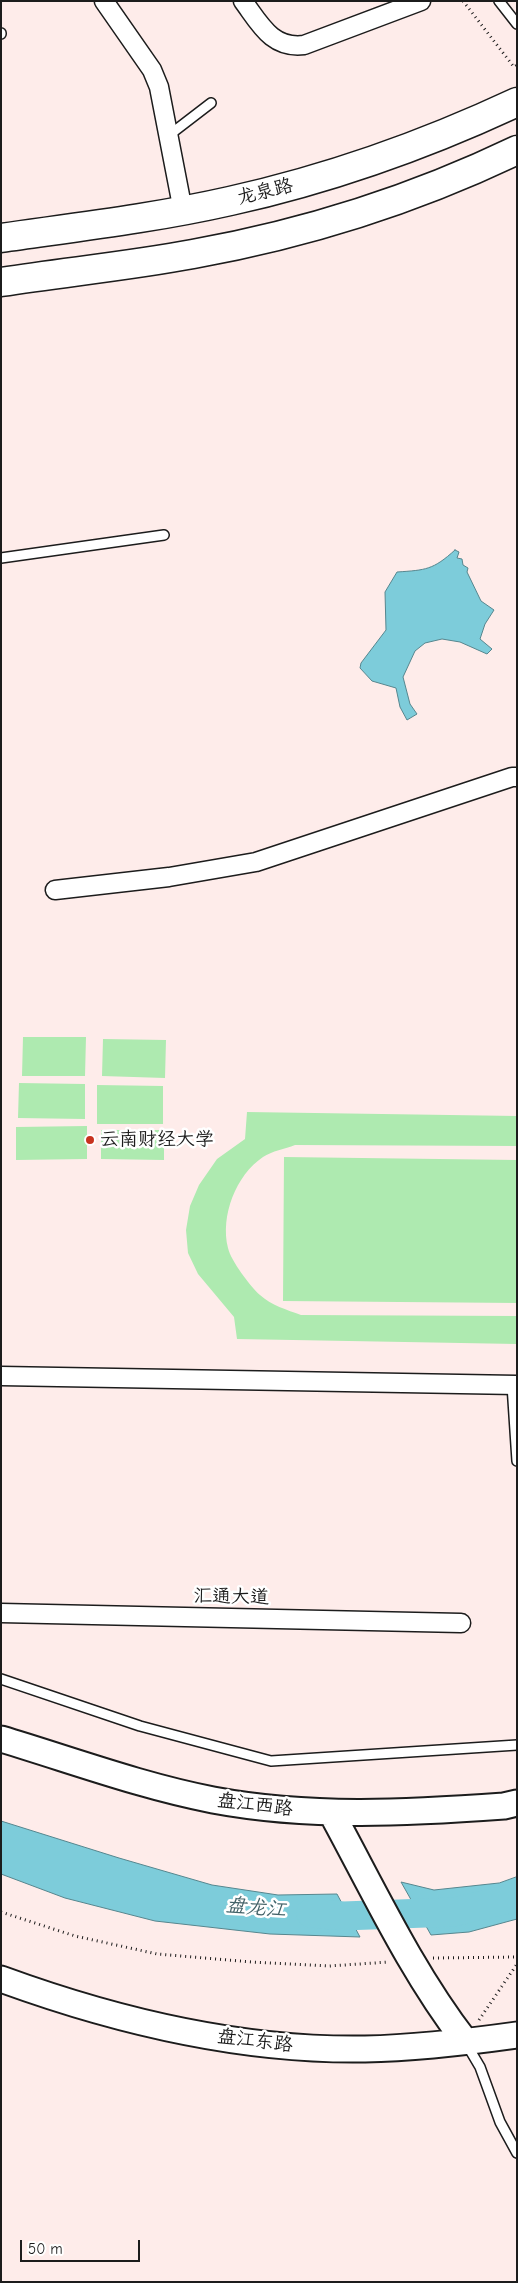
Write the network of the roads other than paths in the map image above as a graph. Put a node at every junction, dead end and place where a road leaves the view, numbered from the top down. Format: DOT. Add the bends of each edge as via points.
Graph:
graph roads {
  1 [pos="104,1"];
  2 [pos="243,1"];
  3 [pos="421,1"];
  4 [pos="499,1"];
  5 [pos="517,24"];
  6 [pos="517,102"];
  7 [pos="211,103"];
  8 [pos="168,136"];
  9 [pos="517,150"];
  10 [pos="183,211"];
  11 [pos="1,237"];
  12 [pos="1,282"];
  13 [pos="164,535"];
  14 [pos="1,558"];
  15 [pos="517,777"];
  16 [pos="55,890"];
  17 [pos="1,1376"];
  18 [pos="515,1385"];
  19 [pos="517,1461"];
  20 [pos="1,1613"];
  21 [pos="461,1623"];
  22 [pos="1,1679"];
  23 [pos="1,1738"];
  24 [pos="517,1745"];
  25 [pos="517,1802"];
  26 [pos="331,1812"];
  27 [pos="1,1978"];
  28 [pos="517,2035"];
  29 [pos="465,2041"];
  30 [pos="517,2153"];
  1 -- 8 [label="street" via="152,70 159,87"];
  2 -- 3 [label="street" via="272,37 287,46 295,46"];
  4 -- 5 [label="lane"];
  6 -- 10 [label="main road, 龙泉路" via="391,155 306,182"];
  7 -- 8 [label="lane"];
  8 -- 10 [label="street"];
  9 -- 12 [label="main road" via="392,202 307,228 192,254"];
  10 -- 11 [label="main road, 龙泉路"];
  13 -- 14 [label="lane"];
  15 -- 16 [label="street" via="256,862 169,877"];
  17 -- 18 [label="street"];
  18 -- 19 [label="lane"];
  20 -- 21 [label="street, 汇通大道"];
  22 -- 24 [label="lane" via="140,1726 271,1761"];
  23 -- 26 [label="street, 盘江西路" via="155,1786 213,1800"];
  25 -- 26 [label="street, 盘江西路" via="504,1806 439,1810"];
  26 -- 29 [label="street" via="410,1957"];
  27 -- 29 [label="street, 盘江东路" via="97,2011 213,2036 292,2046 365,2049"];
  28 -- 29 [label="street, 盘江东路"];
  29 -- 30 [label="lane" via="480,2066 500,2122"];
}
